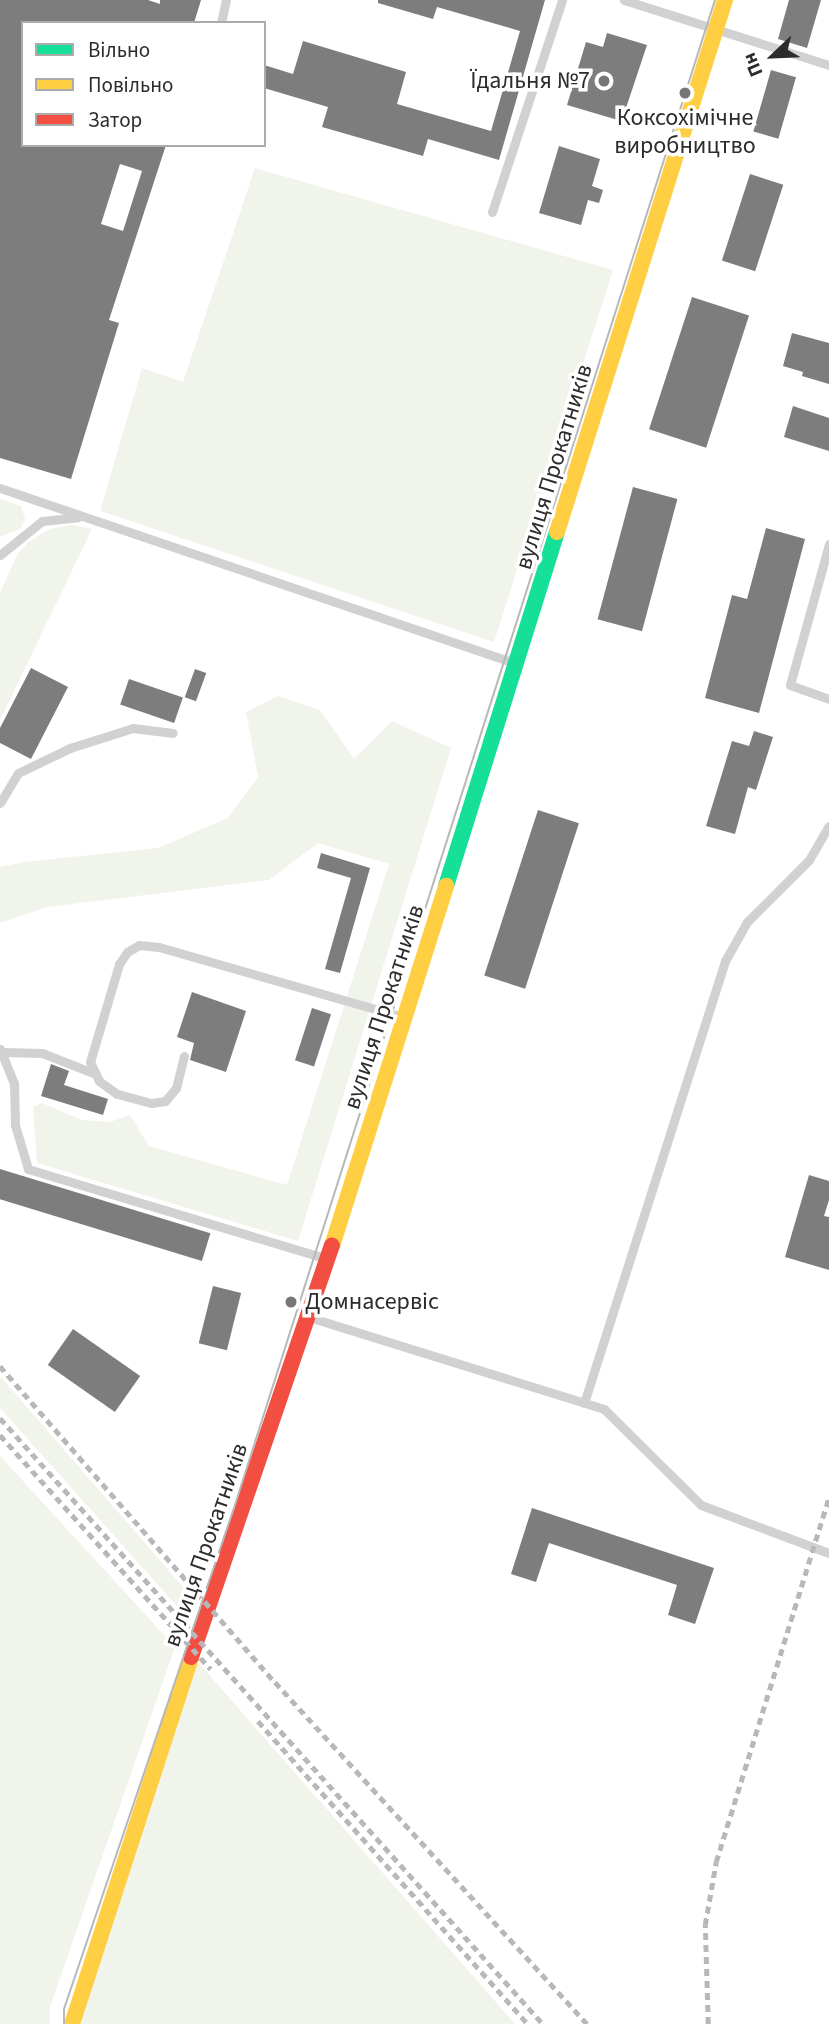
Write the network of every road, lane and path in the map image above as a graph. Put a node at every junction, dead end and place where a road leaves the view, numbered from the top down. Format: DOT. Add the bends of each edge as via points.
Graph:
graph roads {
  1 [pos="226,0"];
  2 [pos="562,0"];
  3 [pos="624,0"];
  4 [pos="725,0"];
  5 [pos="221,21"];
  6 [pos="716,28"];
  7 [pos="829,65"];
  8 [pos="492,212"];
  9 [pos="0,488"];
  10 [pos="83,517"];
  11 [pos="829,544"];
  12 [pos="0,555"];
  13 [pos="516,664"];
  14 [pos="829,699"];
  15 [pos="173,733"];
  16 [pos="0,803"];
  17 [pos="829,827"];
  18 [pos="404,1017"];
  19 [pos="1,1050"];
  20 [pos="184,1055"];
  21 [pos="96,1074"];
  22 [pos="328,1259"];
  23 [pos="308,1317"];
  24 [pos="584,1403"];
  25 [pos="829,1553"];
  26 [pos="72,2024"];
  1 -- 5 [label="lane"];
  2 -- 8 [label="lane"];
  3 -- 6 [label="lane"];
  4 -- 6 [label="street, вулиця Прокатників"];
  6 -- 7 [label="lane"];
  6 -- 13 [label="street, вулиця Прокатників"];
  9 -- 10 [label="lane"];
  10 -- 12 [label="lane" via="42,521"];
  10 -- 13 [label="lane"];
  11 -- 14 [label="lane" via="790,685"];
  13 -- 18 [label="street, вулиця Прокатників"];
  15 -- 16 [label="lane" via="133,728 70,748 18,773"];
  17 -- 24 [label="lane" via="809,860 747,922 724,961"];
  18 -- 21 [label="lane" via="139,944 119,964 90,1062"];
  18 -- 22 [label="street, вулиця Прокатників"];
  19 -- 21 [label="lane" via="42,1053"];
  19 -- 22 [label="lane" via="14,1083 15,1125 28,1170"];
  20 -- 21 [label="lane" via="176,1088 165,1101 137,1102 117,1094"];
  22 -- 23 [label="street, вулиця Прокатників"];
  23 -- 24 [label="lane"];
  23 -- 26 [label="street, вулиця Прокатників" via="198,1635"];
  24 -- 25 [label="lane" via="604,1409 701,1505"];
}
